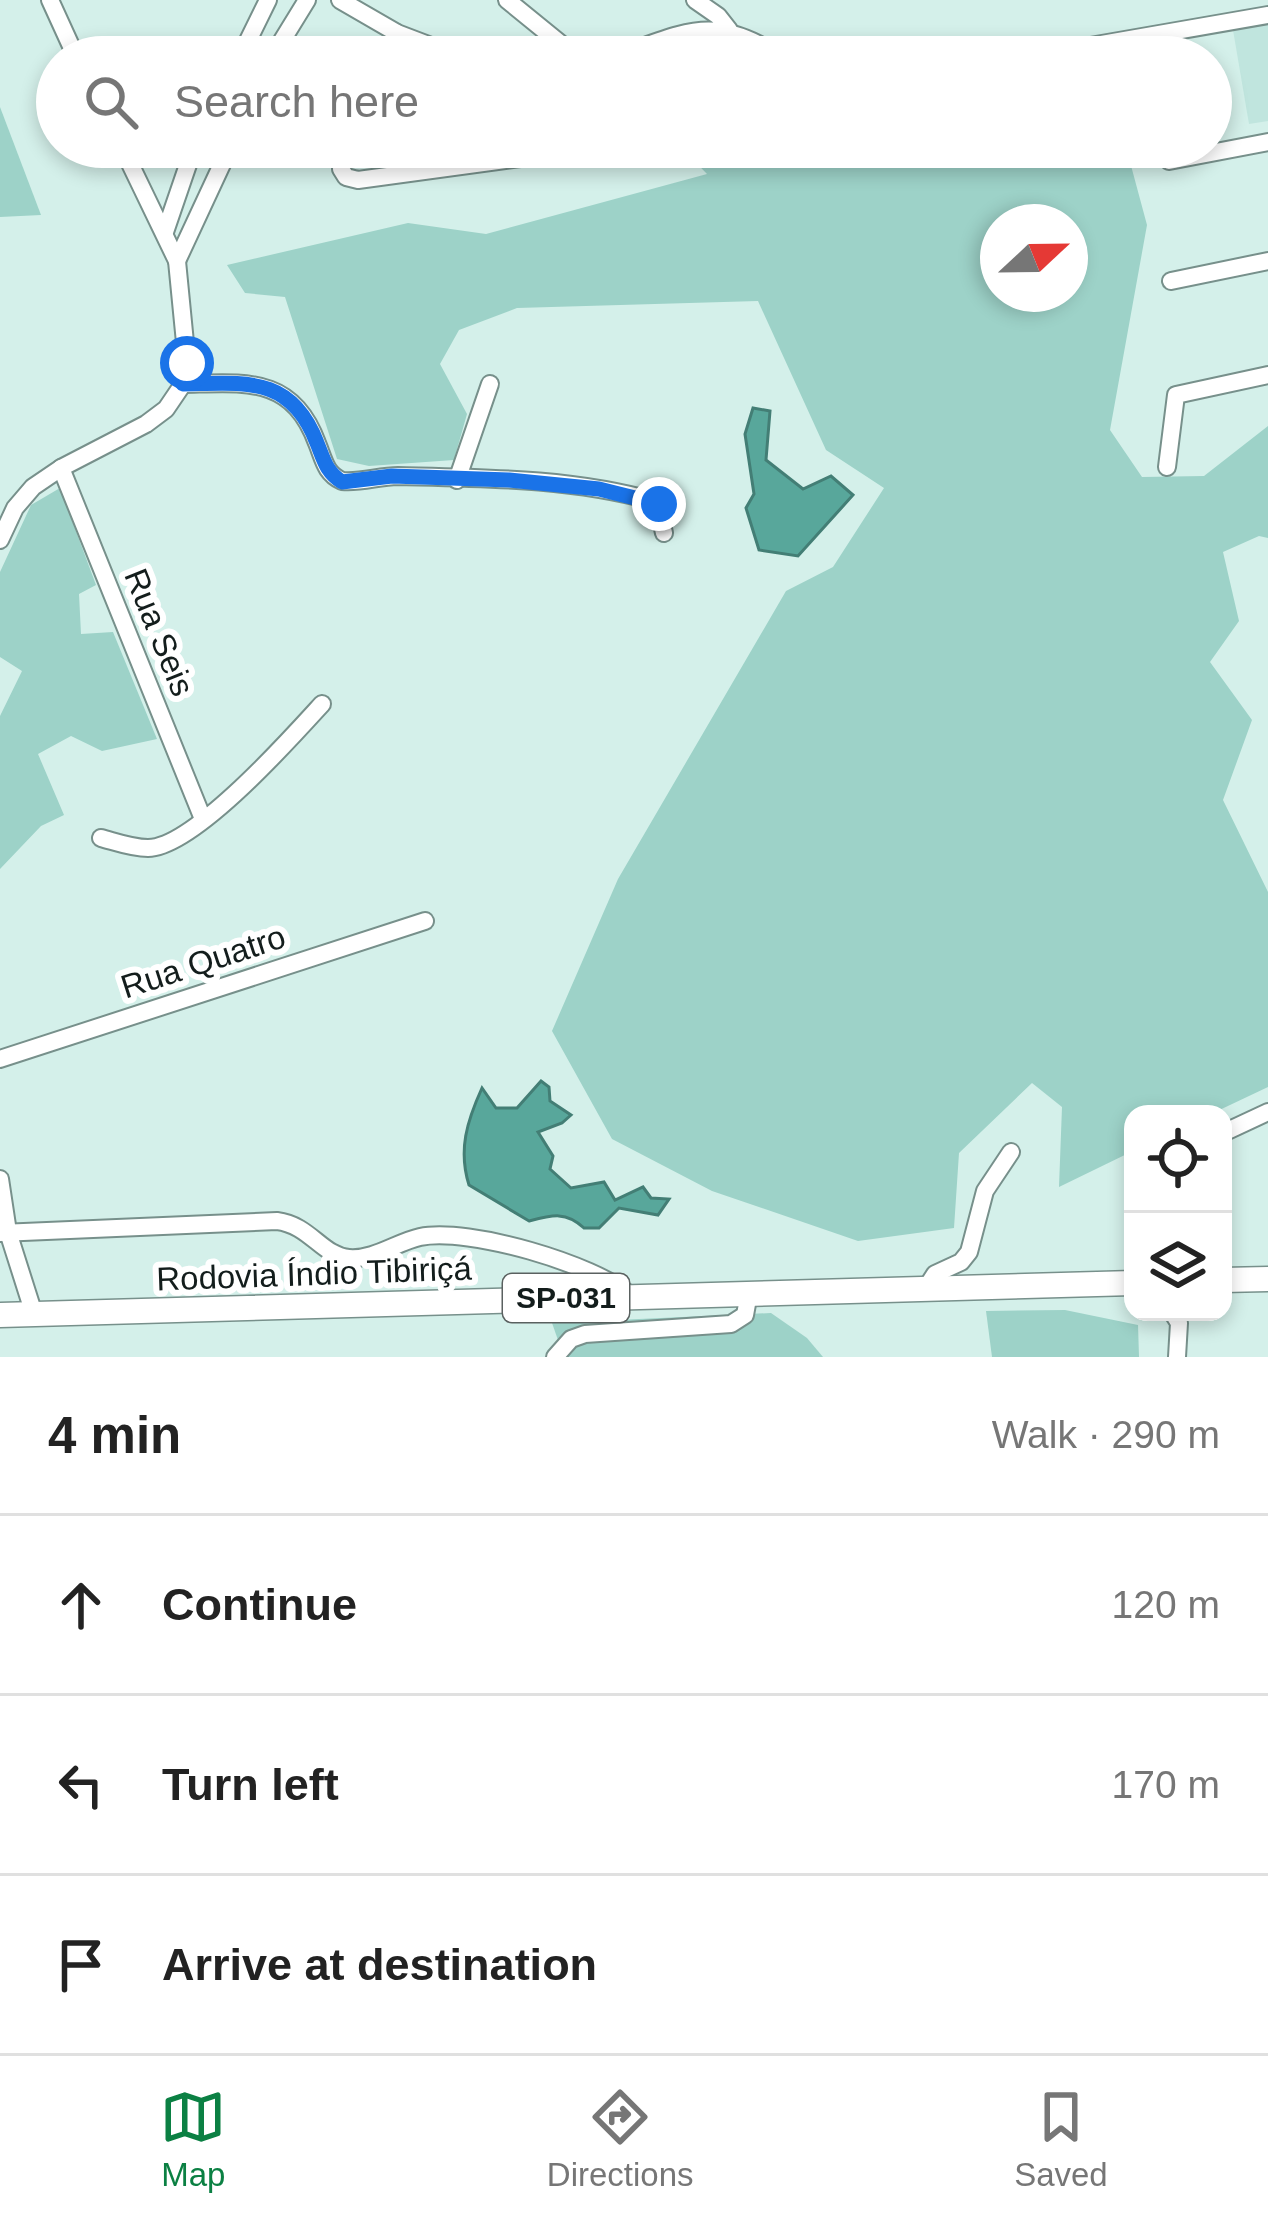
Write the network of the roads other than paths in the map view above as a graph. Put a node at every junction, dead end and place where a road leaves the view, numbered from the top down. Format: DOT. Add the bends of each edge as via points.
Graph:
graph roads {
  1 [pos="50,0"];
  2 [pos="268,0"];
  3 [pos="307,0"];
  4 [pos="340,0"];
  5 [pos="507,0"];
  6 [pos="695,0"];
  7 [pos="1268,15"];
  8 [pos="729,30"];
  9 [pos="397,33"];
  10 [pos="66,36"];
  11 [pos="250,36"];
  12 [pos="285,36"];
  13 [pos="396,36"];
  14 [pos="405,36"];
  15 [pos="551,36"];
  16 [pos="678,36"];
  17 [pos="741,36"];
  18 [pos="1148,36"];
  19 [pos="1268,142"];
  20 [pos="1232,149"];
  21 [pos="133,168"];
  22 [pos="187,168"];
  23 [pos="220,168"];
  24 [pos="341,168"];
  25 [pos="447,168"];
  26 [pos="165,232"];
  27 [pos="177,261"];
  28 [pos="1268,261"];
  29 [pos="1172,281"];
  30 [pos="1268,375"];
  31 [pos="183,384"];
  32 [pos="490,384"];
  33 [pos="1167,466"];
  34 [pos="61,467"];
  35 [pos="457,480"];
  36 [pos="664,533"];
  37 [pos="0,540"];
  38 [pos="322,704"];
  39 [pos="203,819"];
  40 [pos="101,838"];
  41 [pos="424,921"];
  42 [pos="0,1059"];
  43 [pos="1268,1112"];
  44 [pos="1232,1128"];
  45 [pos="1011,1151"];
  46 [pos="0,1179"];
  47 [pos="4,1233"];
  48 [pos="1268,1279"];
  49 [pos="1232,1280"];
  50 [pos="1124,1283"];
  51 [pos="926,1288"];
  52 [pos="749,1293"];
  53 [pos="631,1296"];
  54 [pos="34,1314"];
  55 [pos="0,1315"];
  56 [pos="1178,1321"];
  57 [pos="555,1357"];
  58 [pos="1177,1357"];
  1 -- 10 [label="street"];
  2 -- 11 [label="street"];
  3 -- 12 [label="street"];
  4 -- 9 [label="street"];
  5 -- 15 [label="street"];
  6 -- 8 [label="street"];
  7 -- 18 [label="street"];
  8 -- 16 [label="street"];
  8 -- 17 [label="street"];
  9 -- 13 [label="street"];
  9 -- 14 [label="street"];
  19 -- 20 [label="street"];
  21 -- 26 [label="street"];
  22 -- 26 [label="street"];
  23 -- 27 [label="street"];
  24 -- 25 [label="street" via="358,180"];
  26 -- 27 [label="street"];
  27 -- 31 [label="street"];
  28 -- 29 [label="street"];
  30 -- 33 [label="street" via="1176,395"];
  31 -- 34 [label="street" via="146,424"];
  31 -- 35 [label="street" via="248,383 288,398 342,482"];
  32 -- 35 [label="street"];
  34 -- 37 [label="street" via="15,508"];
  34 -- 39 [label="street, Rua Seis"];
  35 -- 36 [label="street" via="556,484 654,501"];
  38 -- 39 [label="street"];
  39 -- 40 [label="street" via="152,849"];
  41 -- 42 [label="street, Rua Quatro"];
  43 -- 44 [label="street"];
  45 -- 51 [label="street" via="985,1191 969,1252"];
  46 -- 47 [label="street"];
  47 -- 53 [label="street" via="277,1221 353,1258 422,1237 464,1239 579,1267"];
  47 -- 54 [label="street"];
  48 -- 49 [label="highway"];
  50 -- 51 [label="highway, Rodovia Índio Tibiriçá / SP-031"];
  51 -- 52 [label="highway, Rodovia Índio Tibiriçá / SP-031"];
  52 -- 53 [label="highway, Rodovia Índio Tibiriçá / SP-031"];
  52 -- 57 [label="street" via="745,1315 730,1324 585,1334"];
  53 -- 54 [label="highway, Rodovia Índio Tibiriçá / SP-031"];
  54 -- 55 [label="highway, Rodovia Índio Tibiriçá / SP-031"];
  56 -- 58 [label="street"];
}
